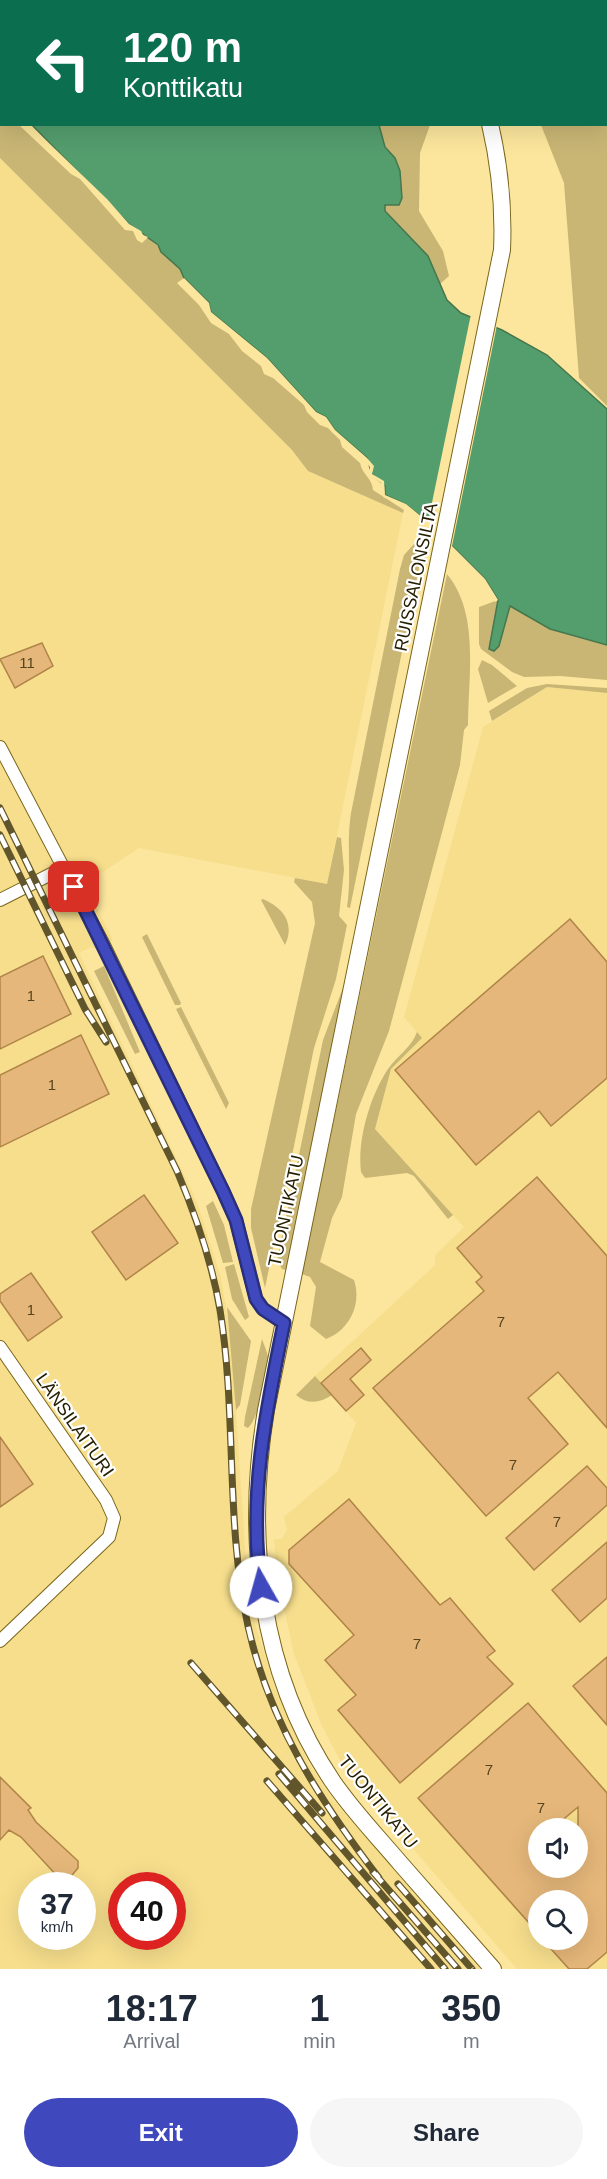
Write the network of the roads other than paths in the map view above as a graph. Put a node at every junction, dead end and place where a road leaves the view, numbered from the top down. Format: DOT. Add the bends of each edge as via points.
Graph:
graph roads {
  1 [pos="490,126"];
  2 [pos="0,747"];
  3 [pos="379,858"];
  4 [pos="63,868"];
  5 [pos="0,900"];
  6 [pos="284,1323"];
  7 [pos="0,1347"];
  8 [pos="0,1641"];
  9 [pos="493,1969"];
  1 -- 3 [label="street, RUISSALONSILTA" via="504,210 502,250"];
  2 -- 4 [label="street"];
  3 -- 6 [label="street, TUONTIKATU"];
  4 -- 5 [label="street"];
  4 -- 6 [label="street" via="236,1220 256,1299 263,1309"];
  6 -- 9 [label="street, TUONTIKATU" via="261,1439 256,1503 260,1583 281,1670 296,1711 334,1783"];
  7 -- 8 [label="street, LÄNSILAITURI" via="106,1500 113,1526 109,1537"];
}
